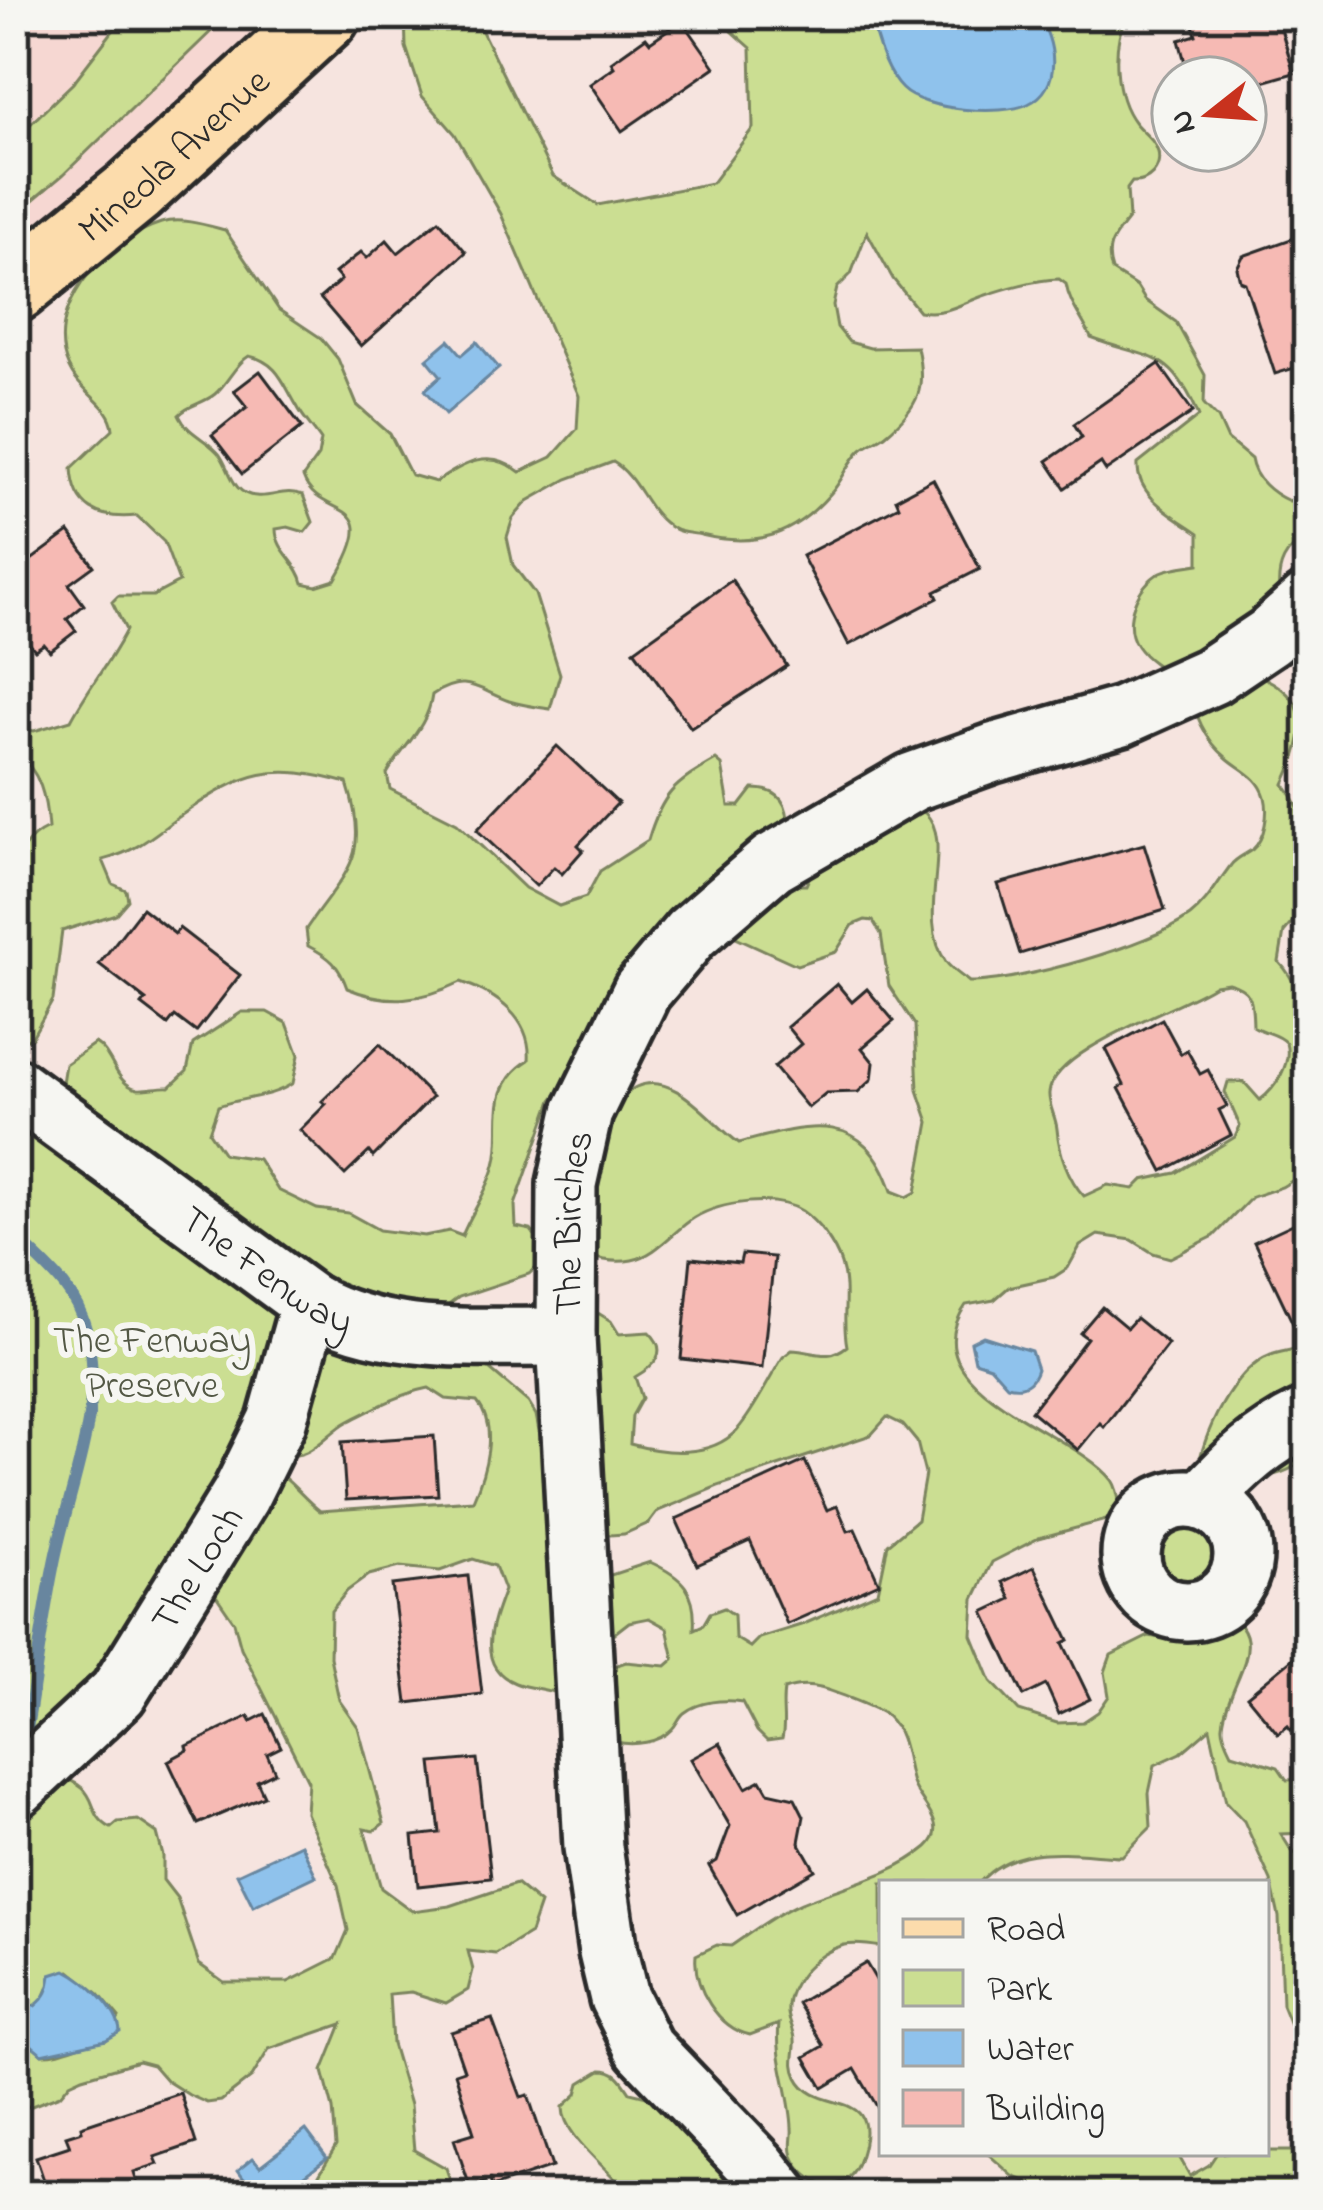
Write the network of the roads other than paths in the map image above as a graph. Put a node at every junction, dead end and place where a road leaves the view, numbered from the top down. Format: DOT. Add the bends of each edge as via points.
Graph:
graph roads {
  1 [pos="326,15"];
  2 [pos="15,288"];
  3 [pos="1308,602"];
  4 [pos="15,1087"];
  5 [pos="310,1303"];
  6 [pos="566,1337"];
  7 [pos="1308,1417"];
  8 [pos="1203,1500"];
  9 [pos="15,1789"];
  10 [pos="780,2195"];
  1 -- 2 [label="main road, Mineola Avenue"];
  3 -- 6 [label="street, The Birches" via="1211,676 1144,707 895,789 772,863 691,933 629,1013 578,1127 566,1202"];
  4 -- 5 [label="street, The Fenway"];
  5 -- 6 [label="street, The Fenway" via="368,1328"];
  5 -- 9 [label="street, The Loch" via="277,1421 240,1496 118,1693"];
  6 -- 10 [label="street, The Birches" via="592,1847 608,1952 644,2048"];
  7 -- 8 [label="street" via="1265,1439"];
}
